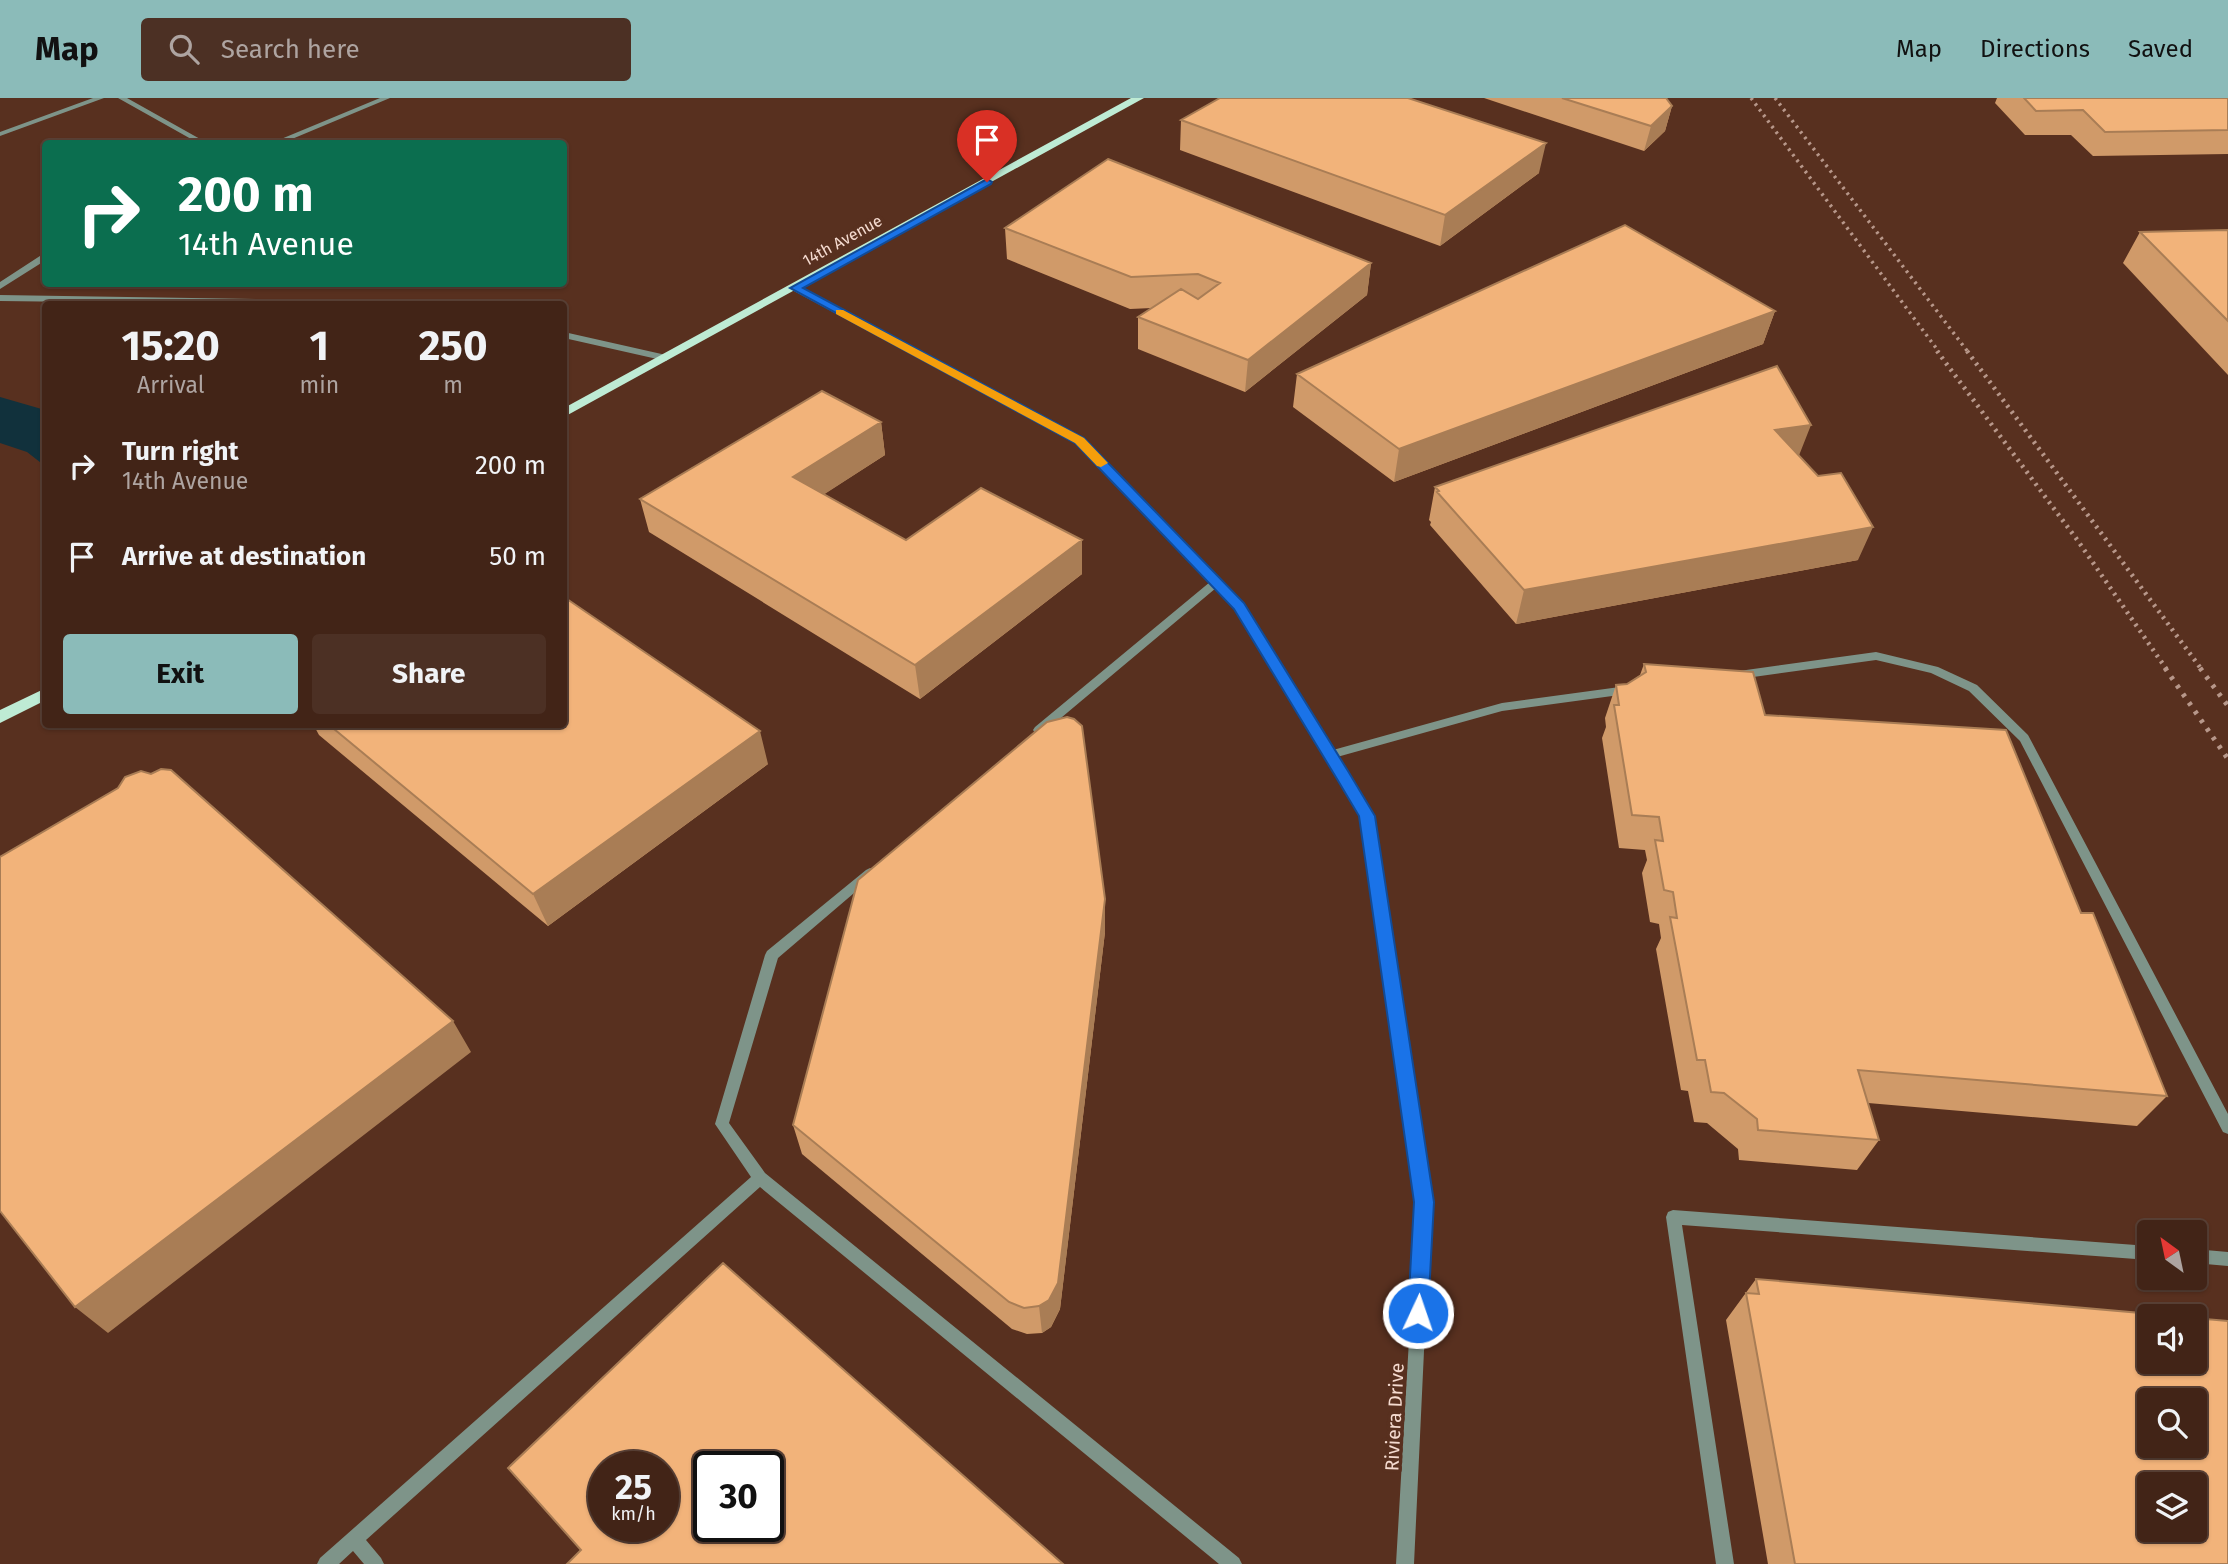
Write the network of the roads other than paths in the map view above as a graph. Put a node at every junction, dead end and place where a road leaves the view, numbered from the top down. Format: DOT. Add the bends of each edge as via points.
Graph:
graph roads {
  1 [pos="100,98"];
  2 [pos="122,98"];
  3 [pos="386,98"];
  4 [pos="1139,98"];
  5 [pos="0,134"];
  6 [pos="199,140"];
  7 [pos="282,140"];
  8 [pos="42,259"];
  9 [pos="0,286"];
  10 [pos="795,288"];
  11 [pos="0,298"];
  12 [pos="188,301"];
  13 [pos="567,336"];
  14 [pos="666,358"];
  15 [pos="567,411"];
  16 [pos="1216,582"];
  17 [pos="1722,677"];
  18 [pos="1642,688"];
  19 [pos="42,695"];
  20 [pos="0,718"];
  21 [pos="1024,744"];
  22 [pos="1330,755"];
  23 [pos="877,867"];
  24 [pos="2228,1128"];
  25 [pos="760,1178"];
  26 [pos="2137,1252"];
  27 [pos="2207,1257"];
  28 [pos="2228,1259"];
  29 [pos="354,1539"];
  30 [pos="326,1564"];
  31 [pos="375,1564"];
  32 [pos="1233,1564"];
  33 [pos="1405,1564"];
  34 [pos="1725,1564"];
  1 -- 5 [label="lane"];
  2 -- 6 [label="street"];
  3 -- 7 [label="street"];
  4 -- 10 [label="main road, 14th Avenue"];
  8 -- 9 [label="street"];
  10 -- 14 [label="main road, 14th Avenue"];
  10 -- 16 [label="street, Riviera Drive" via="1079,440"];
  11 -- 12 [label="street"];
  13 -- 14 [label="street"];
  14 -- 15 [label="main road, 14th Avenue"];
  16 -- 21 [label="street"];
  16 -- 22 [label="street, Riviera Drive" via="1239,606"];
  17 -- 24 [label="street" via="1876,656 1934,670 1973,688 2024,738"];
  18 -- 22 [label="street" via="1502,708"];
  19 -- 20 [label="main road"];
  22 -- 33 [label="street, Riviera Drive" via="1367,816 1424,1202"];
  23 -- 25 [label="street" via="772,955 722,1124"];
  25 -- 29 [label="street"];
  25 -- 32 [label="street"];
  26 -- 34 [label="lane" via="1672,1217"];
  27 -- 28 [label="street"];
  29 -- 30 [label="street"];
  29 -- 31 [label="street"];
}
